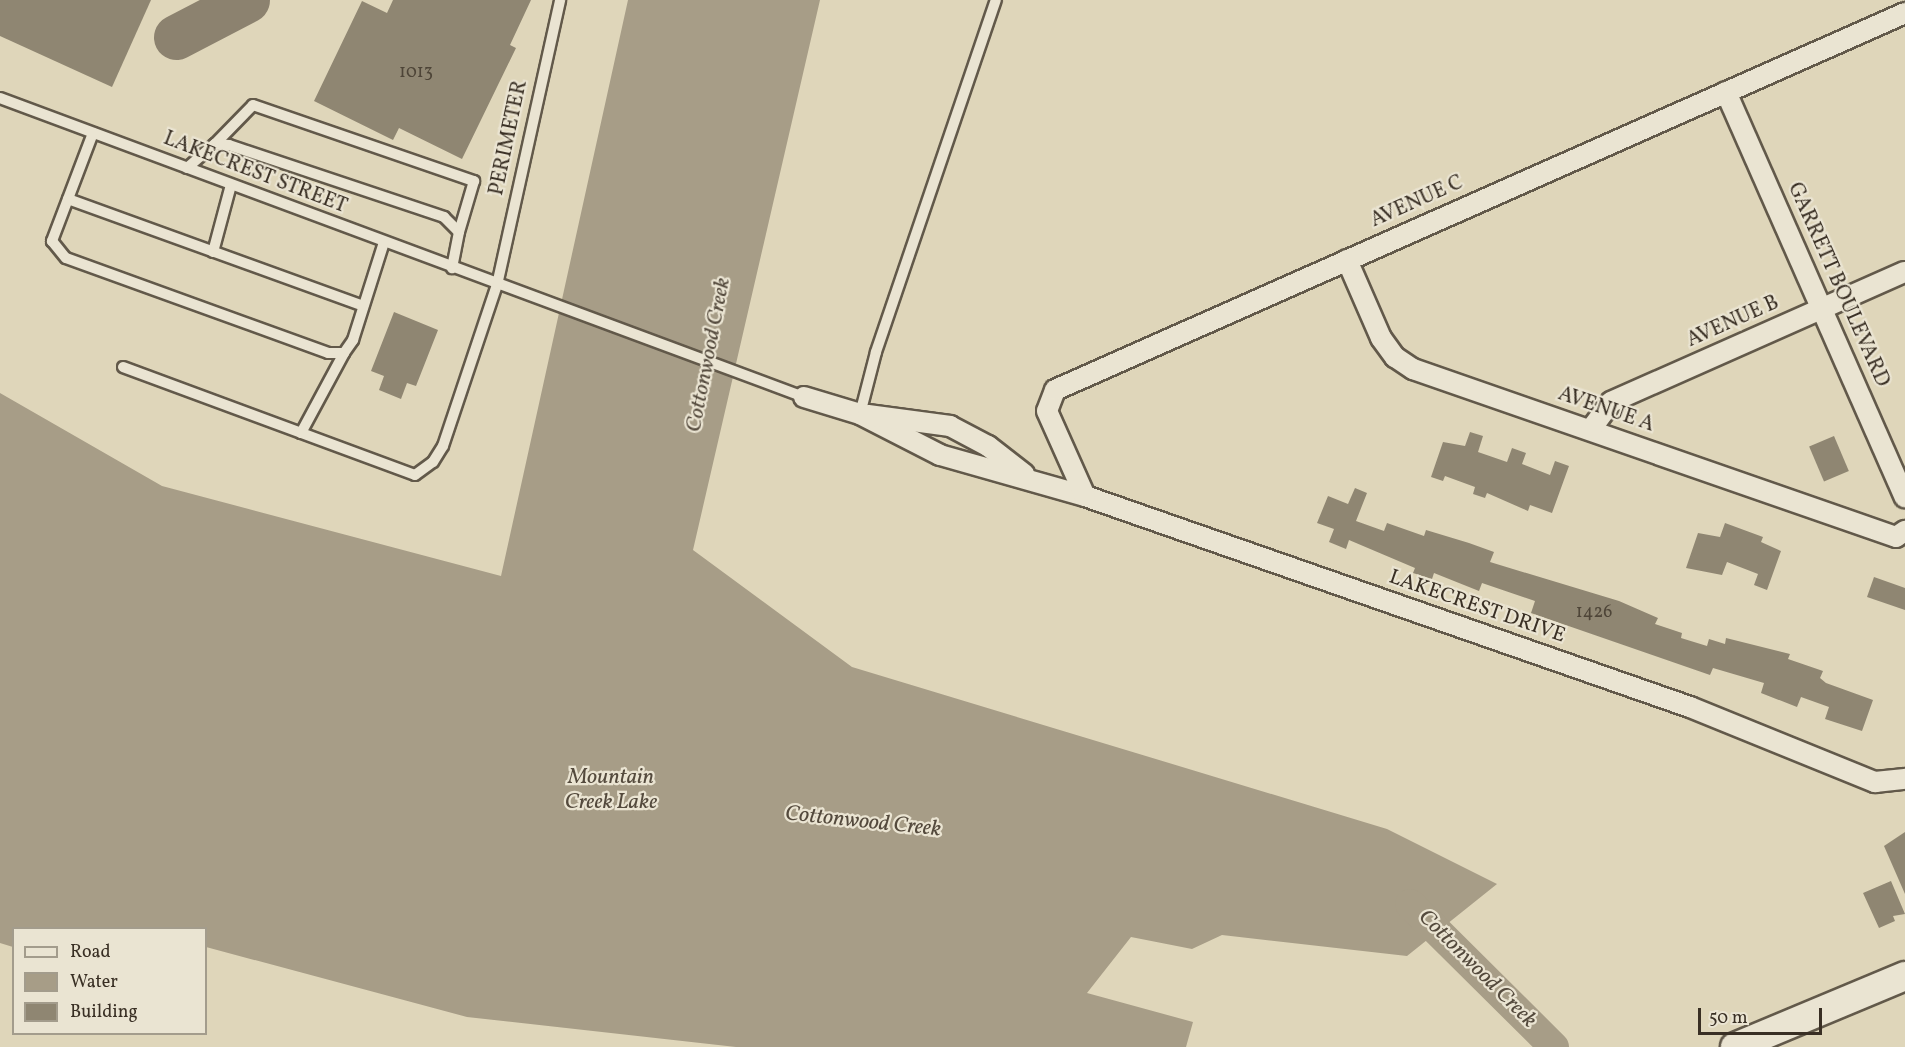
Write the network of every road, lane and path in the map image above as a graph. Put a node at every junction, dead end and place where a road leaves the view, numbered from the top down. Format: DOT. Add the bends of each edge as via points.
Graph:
graph roads {
  1 [pos="560,0"];
  2 [pos="996,0"];
  3 [pos="1905,13"];
  4 [pos="1726,92"];
  5 [pos="0,98"];
  6 [pos="93,133"];
  7 [pos="215,144"];
  8 [pos="187,168"];
  9 [pos="231,185"];
  10 [pos="68,199"];
  11 [pos="459,232"];
  12 [pos="384,242"];
  13 [pos="213,252"];
  14 [pos="1347,260"];
  15 [pos="452,268"];
  16 [pos="1905,272"];
  17 [pos="497,285"];
  18 [pos="363,306"];
  19 [pos="1822,309"];
  20 [pos="344,352"];
  21 [pos="123,367"];
  22 [pos="804,397"];
  23 [pos="860,414"];
  24 [pos="1592,429"];
  25 [pos="301,433"];
  26 [pos="1031,480"];
  27 [pos="1085,496"];
  28 [pos="1905,497"];
  29 [pos="1905,531"];
  30 [pos="1905,779"];
  31 [pos="1905,976"];
  32 [pos="1735,1047"];
  1 -- 17 [label="lane, PERIMETER"];
  2 -- 23 [label="lane" via="876,352"];
  3 -- 4 [label="street, AVENUE C"];
  4 -- 14 [label="street, AVENUE C"];
  4 -- 19 [label="street, GARRETT BOULEVARD"];
  5 -- 6 [label="lane, LAKECREST STREET"];
  6 -- 8 [label="lane, LAKECREST STREET"];
  6 -- 10 [label="lane"];
  7 -- 8 [label="lane"];
  7 -- 11 [label="lane" via="444,217"];
  7 -- 11 [label="lane" via="253,105 474,181"];
  8 -- 9 [label="lane, LAKECREST STREET"];
  9 -- 12 [label="lane, LAKECREST STREET"];
  9 -- 13 [label="lane"];
  10 -- 13 [label="lane"];
  10 -- 20 [label="lane" via="52,241 66,258 328,353"];
  11 -- 15 [label="lane"];
  12 -- 15 [label="lane, LAKECREST STREET"];
  12 -- 18 [label="lane"];
  13 -- 18 [label="lane"];
  14 -- 24 [label="street, AVENUE A" via="1381,338 1395,357 1413,369"];
  14 -- 27 [label="street, AVENUE C" via="1055,390 1047,411"];
  15 -- 17 [label="lane, LAKECREST STREET"];
  16 -- 19 [label="street, AVENUE B"];
  17 -- 22 [label="lane, LAKECREST DRIVE"];
  17 -- 25 [label="lane, PERIMETER" via="443,446 433,462 415,475"];
  18 -- 20 [label="lane"];
  19 -- 24 [label="street, AVENUE B" via="1611,402"];
  19 -- 28 [label="street, GARRETT BOULEVARD"];
  20 -- 25 [label="lane"];
  21 -- 25 [label="lane"];
  22 -- 23 [label="street, LAKECREST DRIVE"];
  23 -- 26 [label="street, LAKECREST DRIVE" via="940,454"];
  23 -- 26 [label="street, LAKECREST DRIVE" via="950,426 988,446"];
  24 -- 29 [label="street, AVENUE A" via="1896,537"];
  26 -- 27 [label="street, LAKECREST DRIVE"];
  27 -- 30 [label="street, LAKECREST DRIVE" via="1690,707 1875,782"];
  31 -- 32 [label="street"];
}
